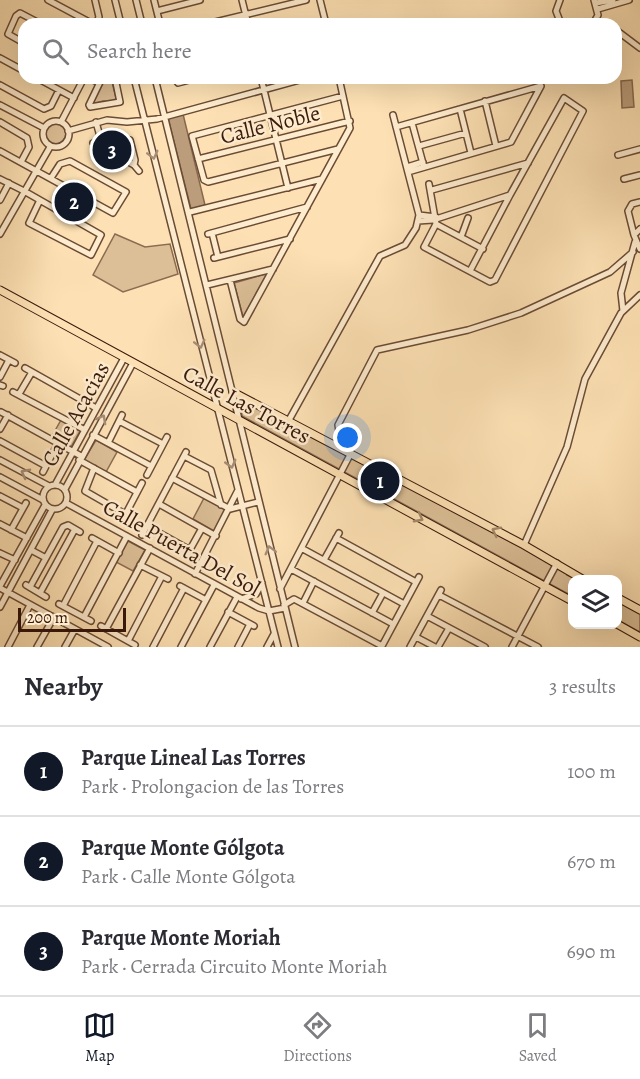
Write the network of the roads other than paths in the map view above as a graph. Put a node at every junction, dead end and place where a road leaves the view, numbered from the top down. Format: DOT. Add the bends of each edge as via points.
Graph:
graph roads {
  1 [pos="48,0"];
  2 [pos="95,0"];
  3 [pos="115,0"];
  4 [pos="136,0"];
  5 [pos="154,0"];
  6 [pos="201,0"];
  7 [pos="242,0"];
  8 [pos="306,0"];
  9 [pos="320,0"];
  10 [pos="560,0"];
  11 [pos="613,0"];
  12 [pos="629,0"];
  13 [pos="596,4"];
  14 [pos="157,11"];
  15 [pos="246,14"];
  16 [pos="30,18"];
  17 [pos="83,18"];
  18 [pos="98,18"];
  19 [pos="119,18"];
  20 [pos="140,18"];
  21 [pos="159,18"];
  22 [pos="230,18"];
  23 [pos="247,18"];
  24 [pos="324,18"];
  25 [pos="559,18"];
  26 [pos="622,34"];
  27 [pos="18,39"];
  28 [pos="640,48"];
  29 [pos="0,58"];
  30 [pos="18,68"];
  31 [pos="48,84"];
  32 [pos="81,84"];
  33 [pos="99,84"];
  34 [pos="116,84"];
  35 [pos="135,84"];
  36 [pos="156,84"];
  37 [pos="263,84"];
  38 [pos="284,84"];
  39 [pos="341,84"];
  40 [pos="0,85"];
  41 [pos="264,89"];
  42 [pos="60,90"];
  43 [pos="344,96"];
  44 [pos="74,98"];
  45 [pos="485,101"];
  46 [pos="0,105"];
  47 [pos="460,109"];
  48 [pos="270,115"];
  49 [pos="393,115"];
  50 [pos="164,116"];
  51 [pos="144,121"];
  52 [pos="350,121"];
  53 [pos="0,122"];
  54 [pos="61,122"];
  55 [pos="96,122"];
  56 [pos="412,123"];
  57 [pos="396,127"];
  58 [pos="44,128"];
  59 [pos="68,131"];
  60 [pos="466,133"];
  61 [pos="101,140"];
  62 [pos="276,140"];
  63 [pos="419,146"];
  64 [pos="50,147"];
  65 [pos="496,147"];
  66 [pos="640,148"];
  67 [pos="338,149"];
  68 [pos="0,151"];
  69 [pos="471,153"];
  70 [pos="618,155"];
  71 [pos="198,159"];
  72 [pos="21,162"];
  73 [pos="528,163"];
  74 [pos="282,164"];
  75 [pos="134,165"];
  76 [pos="423,165"];
  77 [pos="407,169"];
  78 [pos="36,170"];
  79 [pos="139,171"];
  80 [pos="640,175"];
  81 [pos="51,178"];
  82 [pos="0,179"];
  83 [pos="322,179"];
  84 [pos="624,179"];
  85 [pos="9,183"];
  86 [pos="288,188"];
  87 [pos="24,191"];
  88 [pos="510,195"];
  89 [pos="0,200"];
  90 [pos="40,200"];
  91 [pos="640,202"];
  92 [pos="307,207"];
  93 [pos="190,212"];
  94 [pos="436,217"];
  95 [pos="418,218"];
  96 [pos="468,218"];
  97 [pos="436,224"];
  98 [pos="637,232"];
  99 [pos="0,234"];
  100 [pos="461,237"];
  101 [pos="290,239"];
  102 [pos="635,242"];
  103 [pos="483,249"];
  104 [pos="640,249"];
  105 [pos="633,252"];
  106 [pos="273,269"];
  107 [pos="470,271"];
  108 [pos="230,280"];
  109 [pos="207,285"];
  110 [pos="0,290"];
  111 [pos="640,295"];
  112 [pos="623,311"];
  113 [pos="0,355"];
  114 [pos="124,358"];
  115 [pos="133,363"];
  116 [pos="25,368"];
  117 [pos="32,372"];
  118 [pos="0,377"];
  119 [pos="233,392"];
  120 [pos="96,408"];
  121 [pos="216,408"];
  122 [pos="1,412"];
  123 [pos="8,415"];
  124 [pos="238,419"];
  125 [pos="290,420"];
  126 [pos="0,429"];
  127 [pos="85,430"];
  128 [pos="93,435"];
  129 [pos="167,437"];
  130 [pos="0,441"];
  131 [pos="58,443"];
  132 [pos="108,443"];
  133 [pos="163,444"];
  134 [pos="335,445"];
  135 [pos="73,451"];
  136 [pos="351,453"];
  137 [pos="80,458"];
  138 [pos="0,460"];
  139 [pos="46,466"];
  140 [pos="151,466"];
  141 [pos="94,468"];
  142 [pos="43,472"];
  143 [pos="147,475"];
  144 [pos="341,475"];
  145 [pos="0,477"];
  146 [pos="172,478"];
  147 [pos="142,483"];
  148 [pos="52,486"];
  149 [pos="64,489"];
  150 [pos="238,490"];
  151 [pos="137,492"];
  152 [pos="0,496"];
  153 [pos="44,502"];
  154 [pos="258,502"];
  155 [pos="66,503"];
  156 [pos="159,504"];
  157 [pos="221,505"];
  158 [pos="242,506"];
  159 [pos="52,510"];
  160 [pos="230,510"];
  161 [pos="125,514"];
  162 [pos="122,520"];
  163 [pos="0,524"];
  164 [pos="147,526"];
  165 [pos="202,528"];
  166 [pos="11,530"];
  167 [pos="142,535"];
  168 [pos="128,536"];
  169 [pos="216,536"];
  170 [pos="27,538"];
  171 [pos="524,545"];
  172 [pos="150,548"];
  173 [pos="303,549"];
  174 [pos="32,550"];
  175 [pos="0,553"];
  176 [pos="119,553"];
  177 [pos="46,558"];
  178 [pos="15,560"];
  179 [pos="324,560"];
  180 [pos="557,563"];
  181 [pos="141,565"];
  182 [pos="291,569"];
  183 [pos="195,574"];
  184 [pos="577,575"];
  185 [pos="314,582"];
  186 [pos="262,583"];
  187 [pos="214,585"];
  188 [pos="544,585"];
  189 [pos="0,587"];
  190 [pos="280,589"];
  191 [pos="8,593"];
  192 [pos="383,593"];
  193 [pos="239,598"];
  194 [pos="568,598"];
  195 [pos="206,600"];
  196 [pos="622,600"];
  197 [pos="303,603"];
  198 [pos="404,604"];
  199 [pos="30,605"];
  200 [pos="0,607"];
  201 [pos="284,607"];
  202 [pos="640,610"];
  203 [pos="269,611"];
  204 [pos="228,612"];
  205 [pos="372,613"];
  206 [pos="427,616"];
  207 [pos="54,617"];
  208 [pos="84,617"];
  209 [pos="92,621"];
  210 [pos="393,624"];
  211 [pos="622,627"];
  212 [pos="448,628"];
  213 [pos="75,629"];
  214 [pos="274,634"];
  215 [pos="518,636"];
  216 [pos="416,637"];
  217 [pos="640,637"];
  218 [pos="97,641"];
  219 [pos="128,641"];
  220 [pos="135,645"];
  221 [pos="382,646"];
  222 [pos="8,647"];
  223 [pos="37,647"];
  224 [pos="65,647"];
  225 [pos="94,647"];
  226 [pos="108,647"];
  227 [pos="153,647"];
  228 [pos="181,647"];
  229 [pos="210,647"];
  230 [pos="238,647"];
  231 [pos="267,647"];
  232 [pos="278,647"];
  233 [pos="295,647"];
  234 [pos="410,647"];
  235 [pos="437,647"];
  236 [pos="485,647"];
  237 [pos="512,647"];
  238 [pos="538,647"];
  1 -- 17 [label="street"];
  2 -- 18 [label="street"];
  3 -- 19 [label="street"];
  4 -- 20 [label="street"];
  5 -- 14 [label="street"];
  6 -- 14 [label="street"];
  7 -- 15 [label="street"];
  8 -- 15 [label="street"];
  9 -- 24 [label="street"];
  10 -- 25 [label="street" via="556,11"];
  11 -- 13 [label="street"];
  12 -- 13 [label="street"];
  14 -- 21 [label="street"];
  15 -- 22 [label="street"];
  15 -- 23 [label="street"];
  16 -- 27 [label="street" via="20,13 16,16 9,34"];
  26 -- 28 [label="street"];
  29 -- 30 [label="street"];
  31 -- 42 [label="street"];
  32 -- 44 [label="street"];
  33 -- 34 [label="street" via="90,107 120,102"];
  35 -- 51 [label="street"];
  36 -- 50 [label="street"];
  37 -- 41 [label="street"];
  38 -- 41 [label="street"];
  39 -- 43 [label="street"];
  40 -- 42 [label="street" via="44,108 51,106"];
  41 -- 48 [label="street"];
  41 -- 50 [label="street"];
  42 -- 44 [label="street"];
  43 -- 48 [label="street"];
  43 -- 52 [label="street"];
  44 -- 54 [label="street"];
  45 -- 47 [label="street"];
  45 -- 65 [label="street"];
  45 -- 65 [label="street" via="541,86 513,141"];
  46 -- 58 [label="street"];
  47 -- 56 [label="street"];
  47 -- 60 [label="street"];
  48 -- 62 [label="street"];
  48 -- 71 [label="street" via="192,136"];
  49 -- 57 [label="street"];
  50 -- 51 [label="street"];
  50 -- 93 [label="street"];
  51 -- 55 [label="street"];
  51 -- 121 [label="street, one-way"];
  52 -- 62 [label="street, Calle Noble"];
  52 -- 67 [label="street"];
  53 -- 72 [label="street" via="27,138 29,147"];
  54 -- 58 [label="street" via="51,122"];
  54 -- 59 [label="street"];
  55 -- 59 [label="street"];
  55 -- 61 [label="street"];
  56 -- 57 [label="street"];
  56 -- 63 [label="street"];
  57 -- 77 [label="street"];
  58 -- 64 [label="street" via="44,140"];
  59 -- 64 [label="street" via="66,143"];
  60 -- 63 [label="street"];
  60 -- 69 [label="street"];
  61 -- 75 [label="street" via="93,144"];
  61 -- 75 [label="street" via="130,140"];
  62 -- 71 [label="street, Calle Noble"];
  62 -- 74 [label="street"];
  63 -- 76 [label="street"];
  64 -- 78 [label="street"];
  65 -- 69 [label="street"];
  66 -- 70 [label="street"];
  67 -- 74 [label="street"];
  67 -- 83 [label="street"];
  68 -- 72 [label="street"];
  69 -- 76 [label="street"];
  71 -- 74 [label="street" via="208,182"];
  72 -- 78 [label="street"];
  73 -- 88 [label="street"];
  73 -- 94 [label="street" via="431,187"];
  73 -- 107 [label="street" via="564,98 584,111 495,280 490,282"];
  74 -- 86 [label="street"];
  75 -- 79 [label="street"];
  76 -- 77 [label="street"];
  77 -- 95 [label="street"];
  78 -- 81 [label="street"];
  78 -- 87 [label="street"];
  80 -- 84 [label="street"];
  81 -- 81 [label="street" via="113,213 126,192 70,161 60,164"];
  82 -- 85 [label="street"];
  83 -- 86 [label="street"];
  83 -- 92 [label="street"];
  85 -- 87 [label="street"];
  85 -- 89 [label="street"];
  86 -- 93 [label="street"];
  87 -- 90 [label="street"];
  87 -- 99 [label="street"];
  88 -- 94 [label="street"];
  88 -- 103 [label="street"];
  90 -- 90 [label="street" via="29,223 91,255 101,235"];
  91 -- 98 [label="street" via="632,204 628,211"];
  92 -- 101 [label="street"];
  92 -- 101 [label="street" via="210,233 216,258"];
  93 -- 109 [label="street"];
  94 -- 95 [label="street"];
  94 -- 97 [label="street"];
  95 -- 125 [label="street" via="405,245 380,256"];
  96 -- 100 [label="street"];
  97 -- 100 [label="street"];
  97 -- 107 [label="street" via="424,247"];
  98 -- 102 [label="street"];
  100 -- 103 [label="street"];
  101 -- 106 [label="street"];
  102 -- 104 [label="street"];
  102 -- 105 [label="street"];
  103 -- 107 [label="street"];
  105 -- 112 [label="street" via="621,292"];
  105 -- 134 [label="street" via="610,272 522,314 377,350 338,425 340,439"];
  106 -- 108 [label="street"];
  106 -- 108 [label="street" via="242,321"];
  108 -- 109 [label="street"];
  109 -- 119 [label="street"];
  110 -- 114 [label="main road, Calle Las Torres"];
  111 -- 112 [label="street"];
  112 -- 171 [label="street" via="585,379 567,447"];
  113 -- 118 [label="street" via="12,362"];
  114 -- 115 [label="main road, Calle Las Torres"];
  114 -- 120 [label="street, Calle Acacias"];
  115 -- 121 [label="main road, Calle Las Torres"];
  128 -- 115 [label="street, Calle Acacias, one-way"];
  116 -- 117 [label="street"];
  117 -- 120 [label="street"];
  117 -- 127 [label="street" via="16,393"];
  119 -- 124 [label="street"];
  119 -- 125 [label="main road"];
  120 -- 127 [label="street, Calle Acacias"];
  121 -- 124 [label="main road, Calle Las Torres"];
  121 -- 150 [label="street, one-way"];
  122 -- 123 [label="street"];
  123 -- 126 [label="street"];
  123 -- 131 [label="street"];
  124 -- 144 [label="main road, Calle Las Torres"];
  124 -- 154 [label="street"];
  125 -- 134 [label="main road"];
  127 -- 135 [label="street, Calle Acacias"];
  128 -- 132 [label="street"];
  128 -- 137 [label="street, Calle Acacias"];
  129 -- 133 [label="street"];
  130 -- 139 [label="street"];
  131 -- 135 [label="street"];
  131 -- 139 [label="street"];
  132 -- 133 [label="street" via="120,418"];
  132 -- 140 [label="street"];
  133 -- 140 [label="street"];
  134 -- 136 [label="main road"];
  135 -- 137 [label="street"];
  135 -- 148 [label="street, Calle Acacias"];
  136 -- 144 [label="street"];
  171 -- 136 [label="main road, one-way"];
  137 -- 141 [label="street"];
  137 -- 149 [label="street, Calle Acacias"];
  148 -- 138 [label="street, one-way"];
  139 -- 142 [label="street"];
  140 -- 143 [label="street"];
  141 -- 151 [label="street"];
  141 -- 161 [label="street" via="85,491"];
  144 -- 173 [label="street"];
  144 -- 188 [label="main road, Calle Las Torres, one-way"];
  145 -- 153 [label="street"];
  146 -- 156 [label="street"];
  146 -- 157 [label="street"];
  146 -- 157 [label="street" via="185,454 210,470"];
  147 -- 151 [label="street"];
  148 -- 149 [label="street"];
  148 -- 153 [label="street" via="45,490"];
  149 -- 155 [label="street"];
  150 -- 158 [label="street"];
  150 -- 160 [label="street"];
  151 -- 161 [label="street"];
  152 -- 166 [label="street" via="25,505"];
  153 -- 159 [label="street"];
  153 -- 170 [label="street"];
  154 -- 158 [label="street"];
  190 -- 154 [label="street, one-way"];
  155 -- 159 [label="street"];
  155 -- 168 [label="street, Calle Puerta Del Sol"];
  156 -- 164 [label="street"];
  156 -- 165 [label="street"];
  157 -- 160 [label="street"];
  158 -- 160 [label="street"];
  158 -- 186 [label="street"];
  159 -- 174 [label="street"];
  160 -- 169 [label="street"];
  161 -- 162 [label="street"];
  163 -- 166 [label="street"];
  164 -- 165 [label="street" via="189,553"];
  164 -- 167 [label="street"];
  165 -- 169 [label="street"];
  166 -- 170 [label="street"];
  168 -- 172 [label="street, Calle Puerta Del Sol"];
  168 -- 176 [label="street"];
  169 -- 183 [label="street"];
  170 -- 178 [label="street"];
  171 -- 180 [label="main road"];
  172 -- 181 [label="street"];
  172 -- 183 [label="street, Calle Puerta Del Sol"];
  173 -- 179 [label="street"];
  173 -- 182 [label="street"];
  174 -- 177 [label="street"];
  174 -- 191 [label="street"];
  175 -- 178 [label="street"];
  176 -- 208 [label="street"];
  176 -- 208 [label="street" via="95,540 61,605"];
  177 -- 177 [label="street" via="28,586 43,595 78,530 63,527"];
  178 -- 189 [label="street"];
  179 -- 192 [label="street"];
  179 -- 198 [label="street" via="338,536 418,579"];
  180 -- 184 [label="main road"];
  180 -- 188 [label="street"];
  181 -- 219 [label="street" via="165,578"];
  181 -- 219 [label="street" via="103,628"];
  182 -- 185 [label="street"];
  182 -- 190 [label="street"];
  183 -- 187 [label="street, Calle Puerta Del Sol"];
  185 -- 197 [label="street"];
  185 -- 205 [label="street"];
  186 -- 193 [label="street" via="256,594"];
  186 -- 203 [label="street"];
  187 -- 193 [label="street, Calle Puerta Del Sol"];
  187 -- 195 [label="street"];
  188 -- 194 [label="main road, Calle Las Torres"];
  188 -- 215 [label="street"];
  189 -- 191 [label="street"];
  190 -- 201 [label="street"];
  191 -- 199 [label="street"];
  191 -- 200 [label="street"];
  192 -- 198 [label="street"];
  192 -- 205 [label="street"];
  193 -- 203 [label="street, Calle Puerta Del Sol"];
  193 -- 204 [label="street"];
  195 -- 227 [label="street" via="182,587"];
  195 -- 228 [label="street"];
  196 -- 202 [label="main road"];
  197 -- 201 [label="street, Calle Puerta Del Sol" via="294,599"];
  197 -- 221 [label="street"];
  198 -- 210 [label="street"];
  199 -- 207 [label="street"];
  199 -- 222 [label="street"];
  201 -- 203 [label="street, Calle Puerta Del Sol"];
  201 -- 233 [label="street"];
  203 -- 214 [label="street"];
  204 -- 229 [label="street"];
  204 -- 230 [label="street" via="252,625"];
  205 -- 210 [label="street"];
  206 -- 212 [label="street"];
  206 -- 215 [label="street" via="440,593"];
  206 -- 216 [label="street"];
  207 -- 213 [label="street"];
  207 -- 223 [label="street"];
  208 -- 209 [label="street"];
  210 -- 221 [label="street"];
  211 -- 217 [label="main road"];
  212 -- 235 [label="street"];
  212 -- 236 [label="street"];
  213 -- 218 [label="street"];
  213 -- 224 [label="street"];
  214 -- 231 [label="street"];
  214 -- 232 [label="street"];
  215 -- 237 [label="street"];
  215 -- 238 [label="street"];
  216 -- 234 [label="street"];
  216 -- 235 [label="street"];
  218 -- 225 [label="street"];
  218 -- 226 [label="street"];
  219 -- 220 [label="street"];
}
